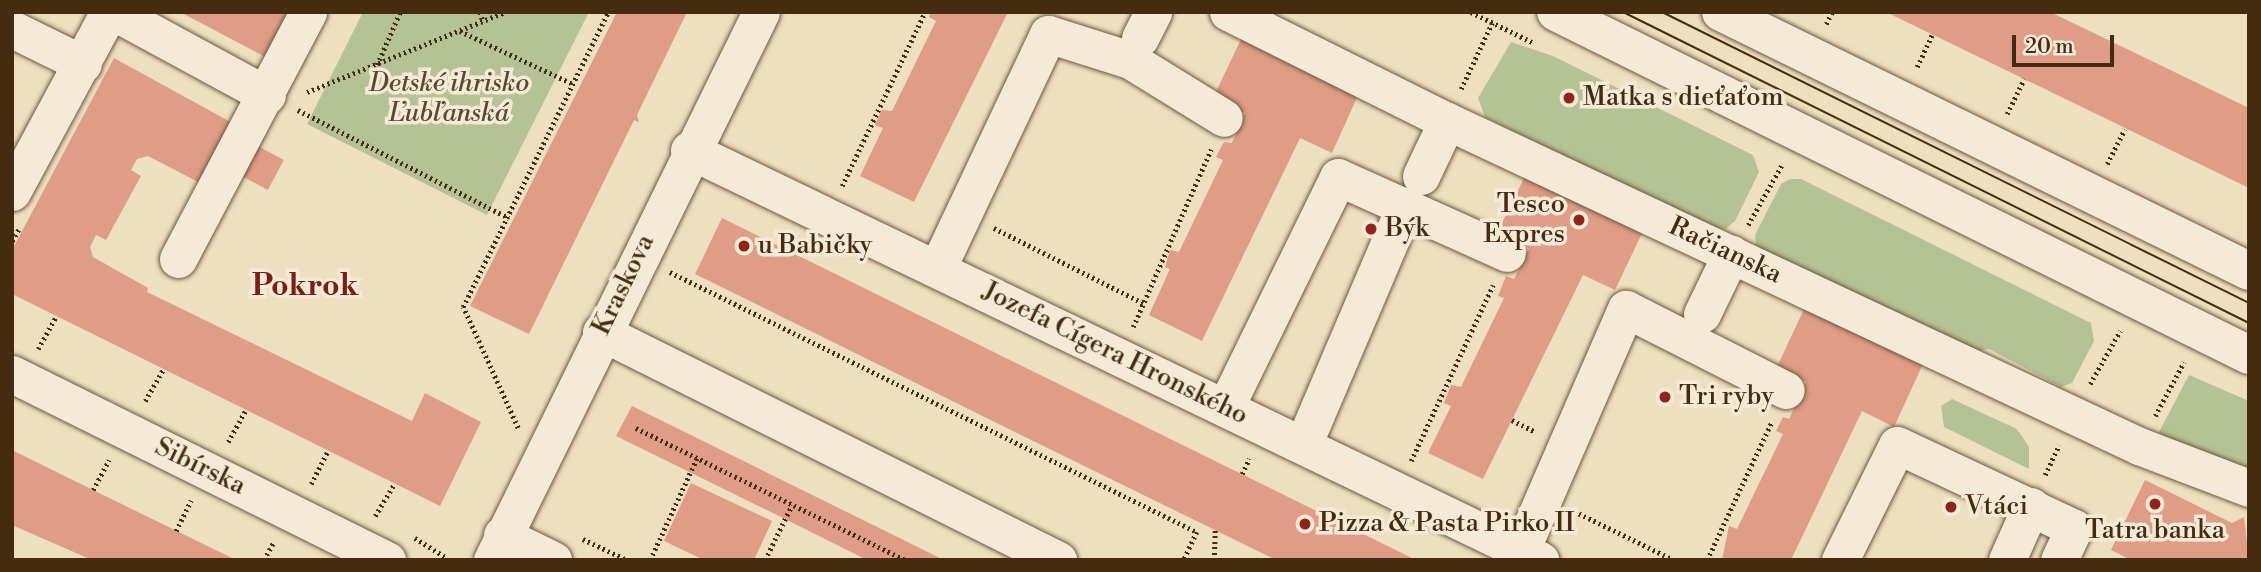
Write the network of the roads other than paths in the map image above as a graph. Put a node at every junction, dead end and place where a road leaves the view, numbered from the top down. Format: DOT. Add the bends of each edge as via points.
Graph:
graph roads {
  1 [pos="109,12"];
  2 [pos="114,12"];
  3 [pos="308,12"];
  4 [pos="761,12"];
  5 [pos="1228,12"];
  6 [pos="1556,12"];
  7 [pos="1721,12"];
  8 [pos="12,29"];
  9 [pos="83,64"];
  10 [pos="285,99"];
  11 [pos="1224,118"];
  12 [pos="1447,121"];
  13 [pos="689,150"];
  14 [pos="1413,191"];
  15 [pos="19,205"];
  16 [pos="1507,253"];
  17 [pos="1731,254"];
  18 [pos="178,259"];
  19 [pos="937,269"];
  20 [pos="2249,271"];
  21 [pos="1702,314"];
  22 [pos="601,332"];
  23 [pos="2249,355"];
  24 [pos="25,362"];
  25 [pos="1786,390"];
  26 [pos="1225,408"];
  27 [pos="1303,445"];
  28 [pos="2238,482"];
  29 [pos="2031,506"];
  30 [pos="497,547"];
  31 [pos="566,548"];
  32 [pos="1530,555"];
  33 [pos="387,560"];
  34 [pos="1058,560"];
  35 [pos="1840,560"];
  36 [pos="2007,560"];
  37 [pos="2059,560"];
  1 -- 9 [label="street"];
  2 -- 10 [label="street"];
  3 -- 10 [label="street"];
  4 -- 13 [label="street, Kraskova"];
  5 -- 12 [label="street, Račianska"];
  6 -- 23 [label="main road"];
  7 -- 20 [label="main road"];
  8 -- 9 [label="street"];
  9 -- 15 [label="street"];
  10 -- 18 [label="street"];
  11 -- 19 [label="street" via="1130,60 1048,34"];
  12 -- 14 [label="street"];
  12 -- 17 [label="street, Račianska"];
  13 -- 19 [label="street, Jozefa Cígera Hronského"];
  13 -- 22 [label="street, Kraskova"];
  14 -- 16 [label="street"];
  14 -- 26 [label="street" via="1338,177"];
  14 -- 27 [label="street"];
  17 -- 21 [label="street"];
  17 -- 28 [label="street, Račianska" via="2139,446"];
  19 -- 26 [label="street, Jozefa Cígera Hronského"];
  22 -- 30 [label="street, Kraskova"];
  22 -- 34 [label="street"];
  24 -- 33 [label="street, Sibírska"];
  25 -- 32 [label="street" via="1626,309 1544,497"];
  26 -- 27 [label="street, Jozefa Cígera Hronského"];
  27 -- 32 [label="street, Jozefa Cígera Hronského"];
  29 -- 35 [label="street" via="1897,445"];
  29 -- 36 [label="street"];
  29 -- 37 [label="street" via="2074,528"];
  30 -- 31 [label="street"];
}
